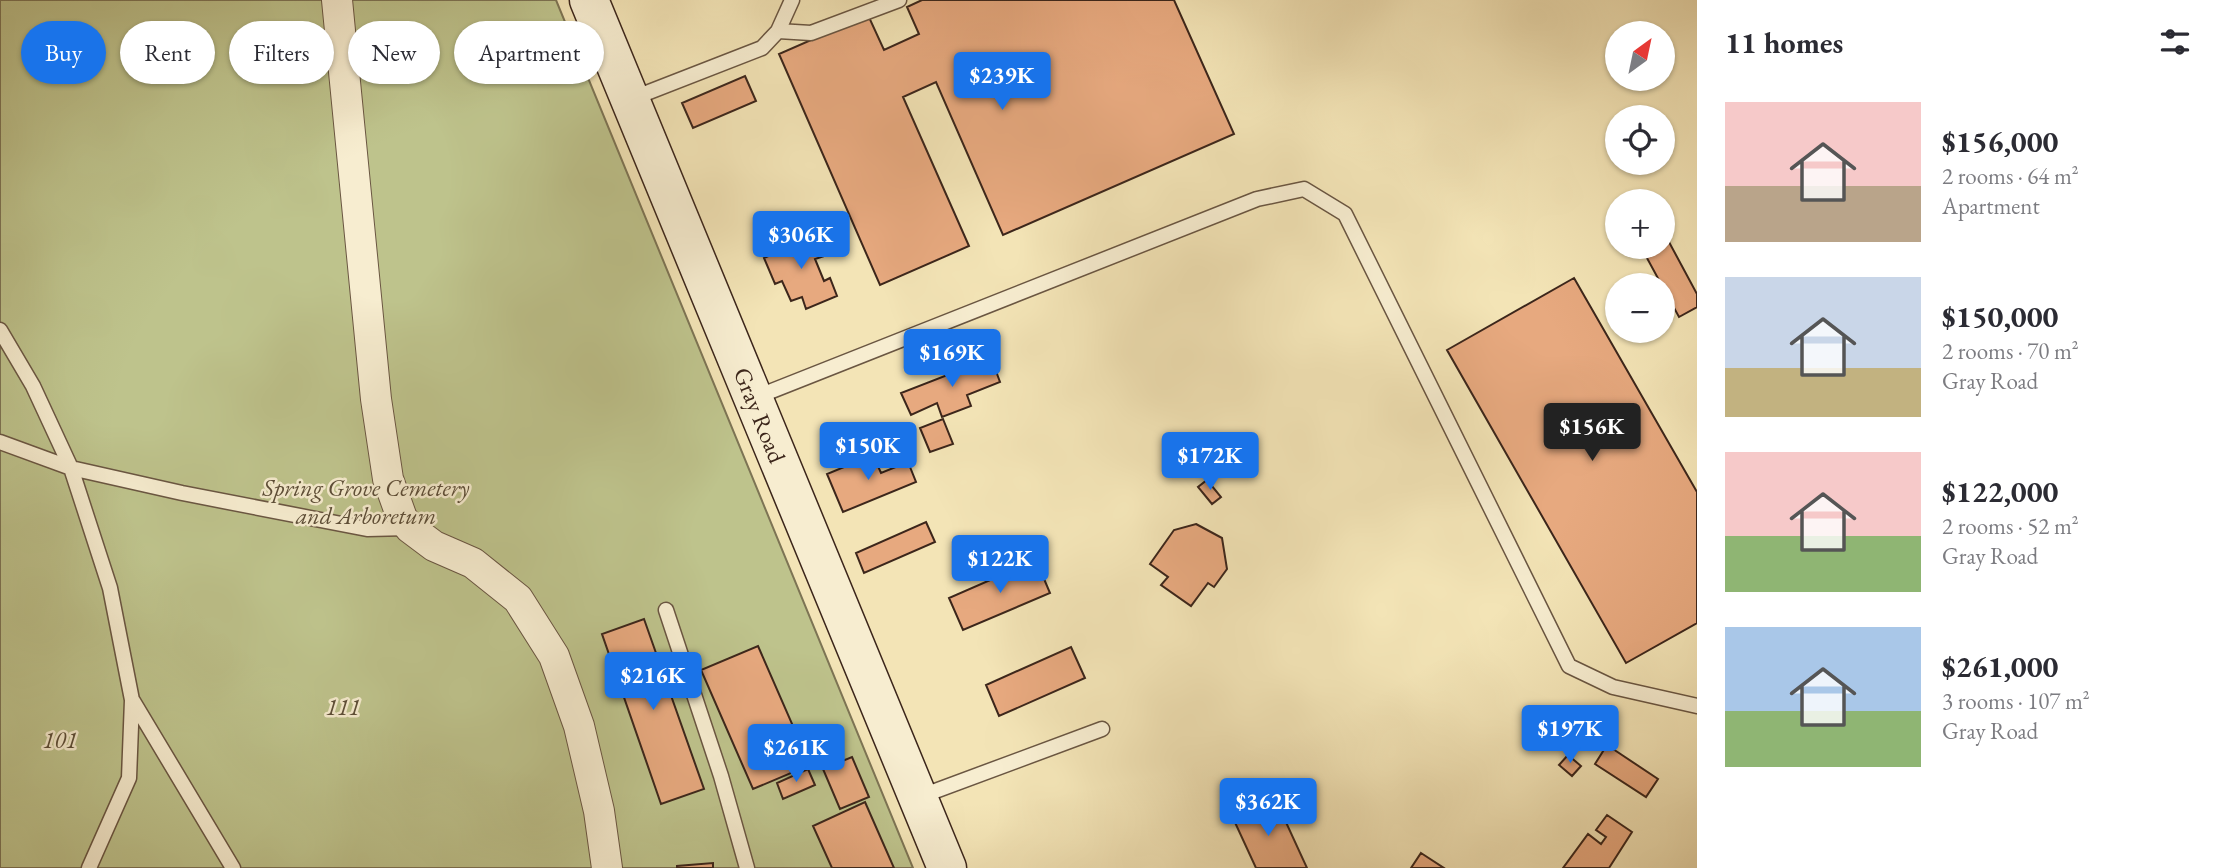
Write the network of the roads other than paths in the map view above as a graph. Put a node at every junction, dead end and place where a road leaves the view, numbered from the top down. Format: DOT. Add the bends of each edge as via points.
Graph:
graph roads {
  1 [pos="337,0"];
  2 [pos="589,0"];
  3 [pos="792,0"];
  4 [pos="899,0"];
  5 [pos="778,31"];
  6 [pos="630,99"];
  7 [pos="0,330"];
  8 [pos="753,398"];
  9 [pos="0,442"];
  10 [pos="71,468"];
  11 [pos="410,528"];
  12 [pos="666,610"];
  13 [pos="132,700"];
  14 [pos="1697,706"];
  15 [pos="1102,729"];
  16 [pos="918,797"];
  17 [pos="89,868"];
  18 [pos="233,868"];
  19 [pos="607,868"];
  20 [pos="747,868"];
  21 [pos="947,868"];
  1 -- 11 [label="street" via="376,399 388,480"];
  2 -- 6 [label="street, Gray Road"];
  3 -- 5 [label="lane"];
  4 -- 5 [label="lane" via="811,33"];
  5 -- 6 [label="lane" via="762,48"];
  6 -- 8 [label="street, Gray Road"];
  7 -- 10 [label="lane" via="33,386"];
  8 -- 14 [label="lane" via="1256,199 1304,189 1345,214 1569,666 1613,687"];
  8 -- 16 [label="street, Gray Road"];
  9 -- 10 [label="lane"];
  10 -- 11 [label="lane" via="367,529"];
  10 -- 13 [label="lane" via="110,588"];
  11 -- 19 [label="street" via="434,546 473,564 517,599 554,656 579,726"];
  12 -- 20 [label="lane"];
  13 -- 17 [label="lane" via="129,778"];
  13 -- 18 [label="lane"];
  15 -- 16 [label="lane"];
  16 -- 21 [label="street, Gray Road"];
}
